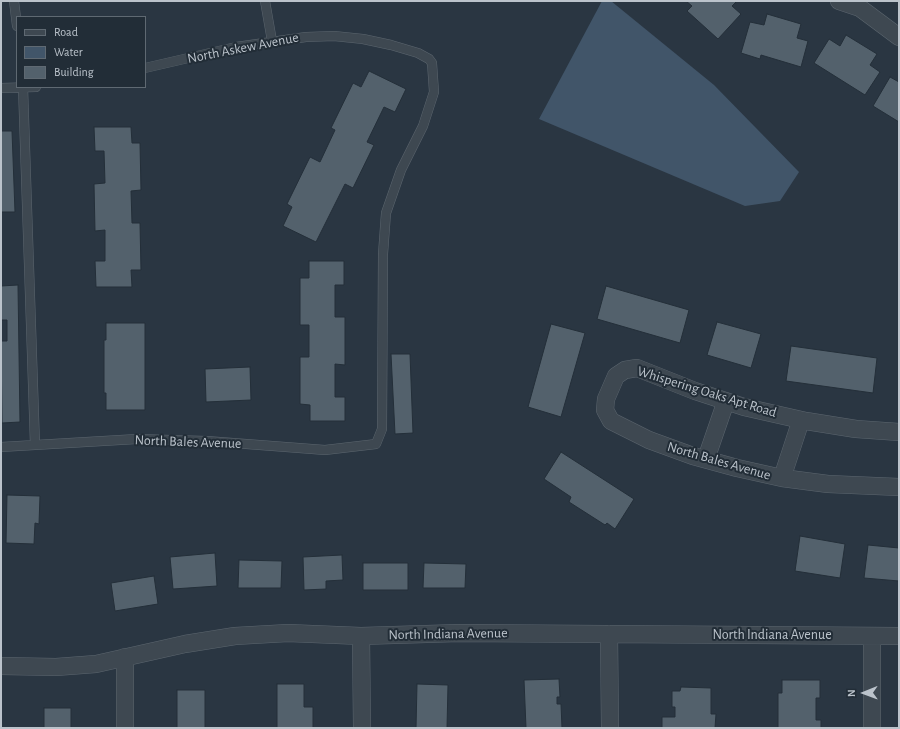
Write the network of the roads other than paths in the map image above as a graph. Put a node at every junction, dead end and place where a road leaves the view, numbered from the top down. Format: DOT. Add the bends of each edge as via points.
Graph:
graph roads {
  1 [pos="14,1"];
  2 [pos="265,1"];
  3 [pos="840,1"];
  4 [pos="862,5"];
  5 [pos="16,18"];
  6 [pos="899,37"];
  7 [pos="272,42"];
  8 [pos="146,68"];
  9 [pos="16,87"];
  10 [pos="1,88"];
  11 [pos="23,88"];
  12 [pos="614,381"];
  13 [pos="726,401"];
  14 [pos="801,420"];
  15 [pos="899,432"];
  16 [pos="376,444"];
  17 [pos="35,445"];
  18 [pos="1,447"];
  19 [pos="706,459"];
  20 [pos="782,478"];
  21 [pos="899,487"];
  22 [pos="609,634"];
  23 [pos="362,636"];
  24 [pos="872,636"];
  25 [pos="899,636"];
  26 [pos="125,657"];
  27 [pos="1,666"];
  28 [pos="125,728"];
  29 [pos="362,728"];
  30 [pos="610,728"];
  31 [pos="872,728"];
  1 -- 5 [label="lane"];
  2 -- 7 [label="lane"];
  3 -- 4 [label="street"];
  4 -- 6 [label="street"];
  7 -- 8 [label="lane, North Askew Avenue" via="236,47"];
  7 -- 16 [label="lane, North Askew Avenue" via="334,36 363,39 418,53 432,63 434,92 423,126 401,170 386,213 383,254 382,429"];
  9 -- 10 [label="lane"];
  11 -- 17 [label="lane"];
  12 -- 13 [label="street, Whispering Oaks Apt Road" via="616,376 625,370 637,368"];
  12 -- 19 [label="street, North Bales Avenue" via="606,399 606,410 611,421 649,440"];
  13 -- 14 [label="street, Whispering Oaks Apt Road"];
  13 -- 19 [label="street"];
  14 -- 15 [label="street, Whispering Oaks Apt Road"];
  14 -- 20 [label="street"];
  16 -- 17 [label="lane, North Bales Avenue" via="325,450 207,441 137,439"];
  17 -- 18 [label="lane, North Bales Avenue"];
  19 -- 20 [label="street, North Bales Avenue"];
  20 -- 21 [label="street, North Bales Avenue" via="828,484"];
  22 -- 23 [label="street, North Indiana Avenue" via="459,633"];
  22 -- 24 [label="street, North Indiana Avenue"];
  22 -- 30 [label="street"];
  23 -- 26 [label="street, North Indiana Avenue" via="288,633 235,636"];
  23 -- 29 [label="street"];
  24 -- 25 [label="street, North Indiana Avenue"];
  24 -- 31 [label="street"];
  26 -- 27 [label="street, North Indiana Avenue" via="96,664 56,667"];
  26 -- 28 [label="street"];
}
